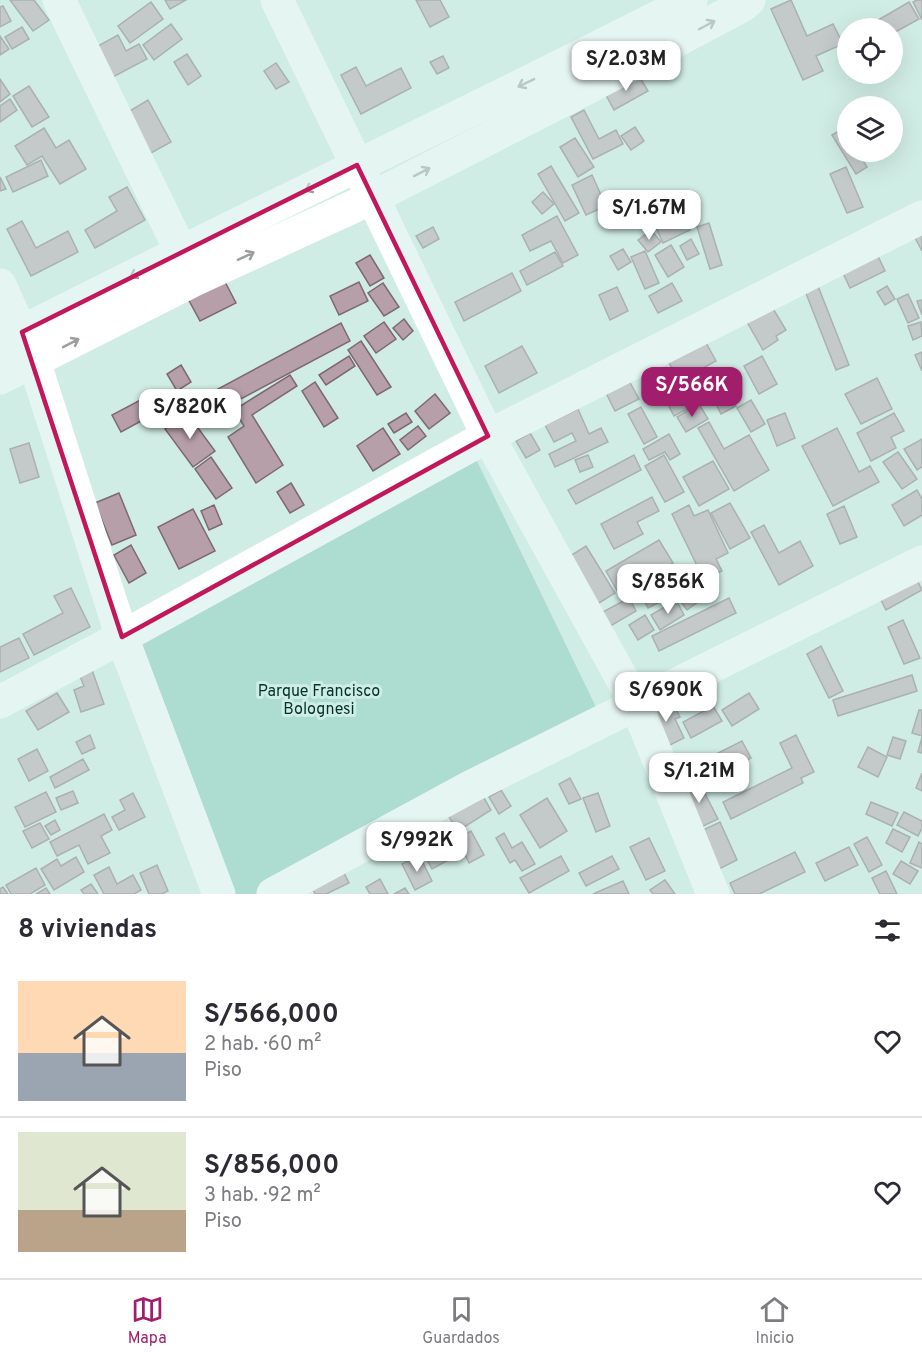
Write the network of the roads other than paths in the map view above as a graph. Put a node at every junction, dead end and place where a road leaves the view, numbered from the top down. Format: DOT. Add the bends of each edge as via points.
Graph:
graph roads {
  1 [pos="59,0"];
  2 [pos="277,0"];
  3 [pos="691,0"];
  4 [pos="749,0"];
  5 [pos="579,75"];
  6 [pos="357,165"];
  7 [pos="372,198"];
  8 [pos="281,202"];
  9 [pos="922,217"];
  10 [pos="296,233"];
  11 [pos="182,251"];
  12 [pos="195,280"];
  13 [pos="0,285"];
  14 [pos="19,345"];
  15 [pos="0,378"];
  16 [pos="488,436"];
  17 [pos="922,562"];
  18 [pos="122,637"];
  19 [pos="0,702"];
  20 [pos="636,704"];
  21 [pos="219,894"];
  22 [pos="273,894"];
  23 [pos="713,894"];
  1 -- 11 [label="street"];
  2 -- 6 [label="street"];
  3 -- 5 [label="street"];
  5 -- 4 [label="street, one-way"];
  5 -- 6 [label="street, one-way"];
  7 -- 5 [label="street, one-way"];
  6 -- 7 [label="street"];
  6 -- 8 [label="street, one-way"];
  7 -- 10 [label="street"];
  7 -- 16 [label="street"];
  8 -- 10 [label="street"];
  8 -- 11 [label="street"];
  9 -- 16 [label="street"];
  12 -- 10 [label="street, one-way"];
  11 -- 12 [label="street"];
  11 -- 14 [label="street, one-way"];
  14 -- 12 [label="street, one-way"];
  13 -- 14 [label="street"];
  14 -- 15 [label="street"];
  14 -- 18 [label="street"];
  16 -- 18 [label="street"];
  16 -- 20 [label="street"];
  17 -- 20 [label="street"];
  18 -- 19 [label="street"];
  18 -- 21 [label="street"];
  20 -- 22 [label="street" via="470,787"];
  20 -- 23 [label="street"];
}
